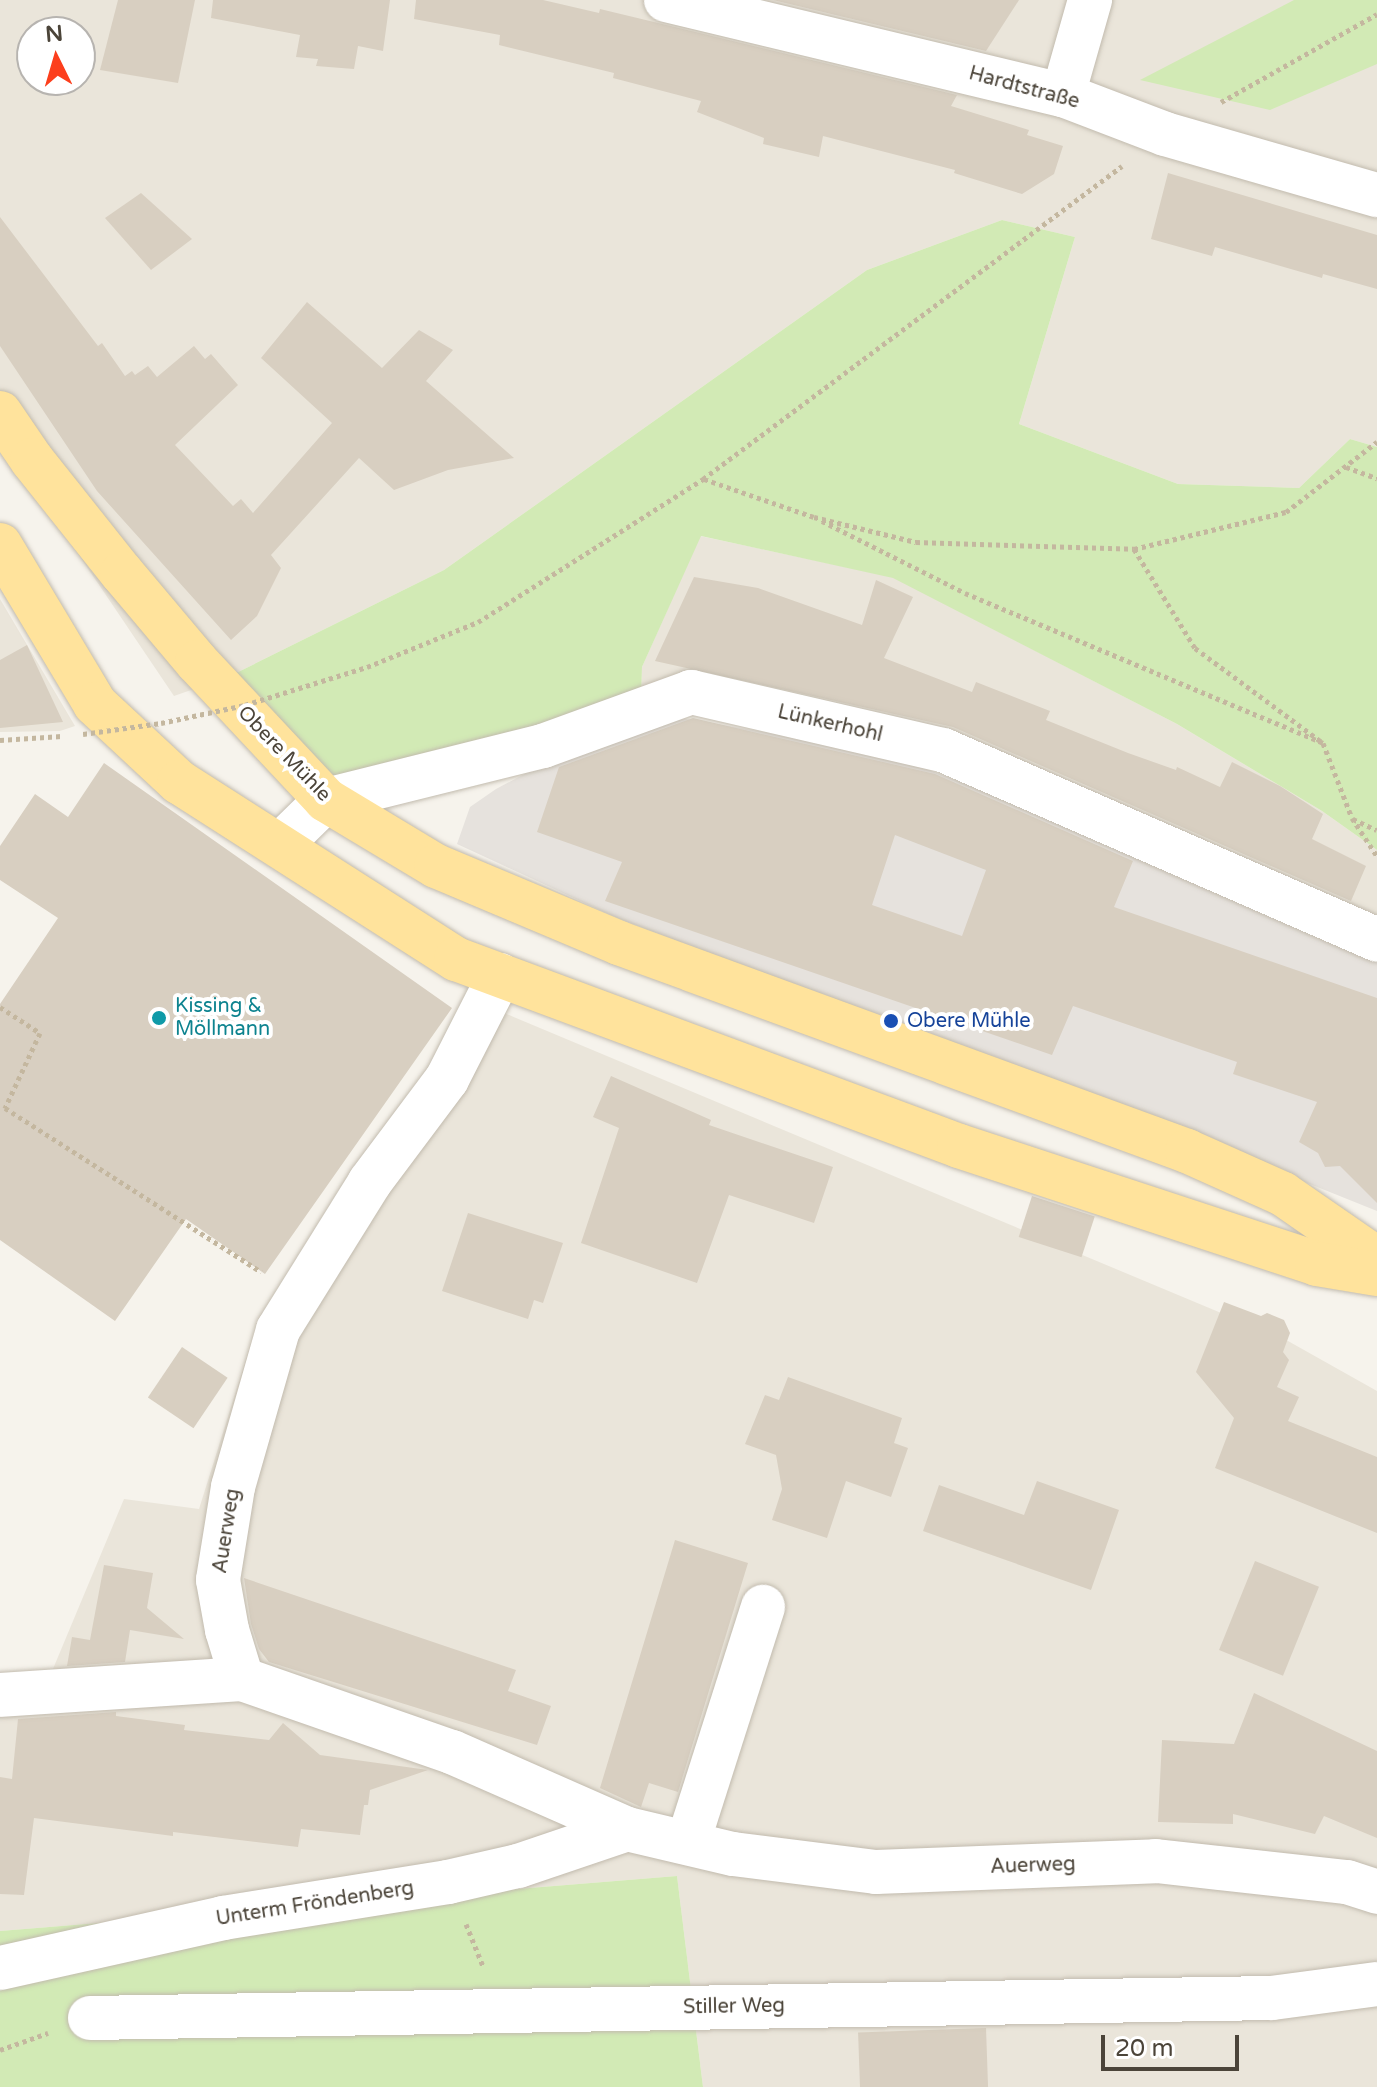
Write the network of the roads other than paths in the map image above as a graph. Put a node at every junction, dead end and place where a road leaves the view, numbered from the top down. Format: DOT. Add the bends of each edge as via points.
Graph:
graph roads {
  1 [pos="666,0"];
  2 [pos="1090,0"];
  3 [pos="1063,95"];
  4 [pos="1377,195"];
  5 [pos="0,413"];
  6 [pos="0,545"];
  7 [pos="326,800"];
  8 [pos="280,845"];
  9 [pos="1377,940"];
  10 [pos="500,975"];
  11 [pos="1377,1259"];
  12 [pos="1377,1274"];
  13 [pos="763,1607"];
  14 [pos="242,1679"];
  15 [pos="0,1695"];
  16 [pos="627,1829"];
  17 [pos="688,1842"];
  18 [pos="1377,1892"];
  19 [pos="0,1968"];
  20 [pos="1377,1984"];
  21 [pos="90,2018"];
  1 -- 3 [label="street, Hardtstraße"];
  2 -- 3 [label="street"];
  3 -- 4 [label="street, Hardtstraße" via="1165,134"];
  5 -- 7 [label="main road, Obere Mühle" via="150,607"];
  6 -- 8 [label="main road" via="95,704 179,782"];
  7 -- 8 [label="street"];
  7 -- 9 [label="street, Lünkerhohl" via="543,746 691,692 943,750"];
  7 -- 11 [label="main road, Obere Mühle" via="436,866 619,943 1201,1157 1283,1194"];
  8 -- 10 [label="main road" via="456,959"];
  10 -- 12 [label="main road" via="959,1146 1317,1264"];
  10 -- 14 [label="street, Auerweg" via="447,1079 370,1182 278,1330 237,1473 218,1580"];
  13 -- 17 [label="street"];
  14 -- 15 [label="street"];
  14 -- 16 [label="street, Auerweg" via="452,1752"];
  16 -- 17 [label="street, Auerweg"];
  16 -- 19 [label="street, Unterm Fröndenberg" via="518,1866 448,1882 223,1918"];
  17 -- 18 [label="street, Auerweg" via="733,1854 876,1872 1156,1861 1347,1882"];
  20 -- 21 [label="street, Stiller Weg" via="1272,1998"];
}
